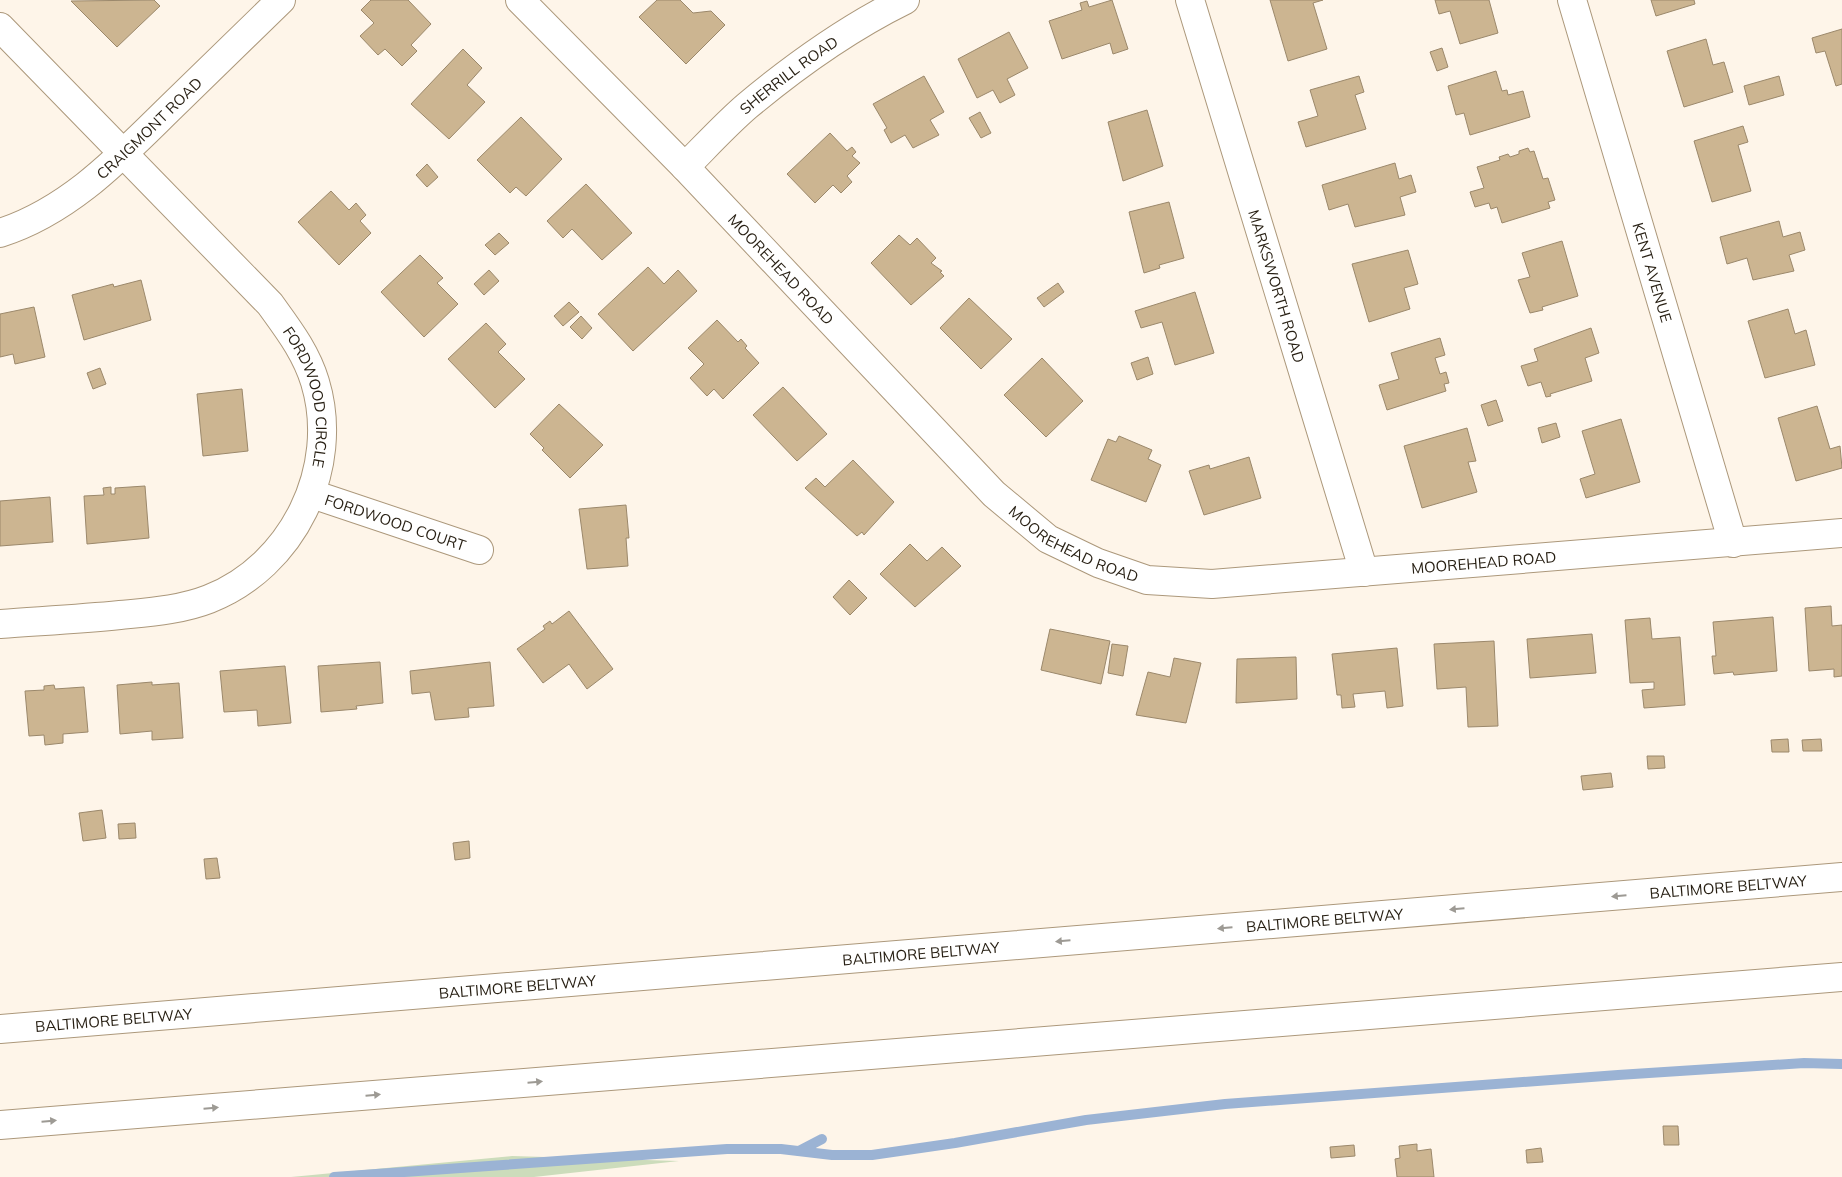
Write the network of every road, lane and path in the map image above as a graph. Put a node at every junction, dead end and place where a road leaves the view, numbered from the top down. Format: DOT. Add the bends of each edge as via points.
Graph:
graph roads {
  1 [pos="281,0"];
  2 [pos="520,0"];
  3 [pos="905,0"];
  4 [pos="1190,0"];
  5 [pos="1572,0"];
  6 [pos="0,27"];
  7 [pos="123,154"];
  8 [pos="685,167"];
  9 [pos="0,233"];
  10 [pos="312,494"];
  11 [pos="1842,533"];
  12 [pos="1733,543"];
  13 [pos="479,550"];
  14 [pos="1364,572"];
  15 [pos="0,624"];
  16 [pos="1842,876"];
  17 [pos="1842,977"];
  18 [pos="0,1029"];
  19 [pos="0,1125"];
  1 -- 7 [label="main road, CRAIGMONT ROAD"];
  2 -- 8 [label="main road, MOOREHEAD ROAD"];
  3 -- 8 [label="main road, SHERRILL ROAD" via="794,68 746,107"];
  4 -- 14 [label="main road, MARKSWORTH ROAD"];
  5 -- 12 [label="main road, KENT AVENUE"];
  6 -- 7 [label="main road, FORDWOOD CIRCLE"];
  7 -- 9 [label="main road, CRAIGMONT ROAD" via="79,192 47,214"];
  7 -- 10 [label="main road, FORDWOOD CIRCLE" via="270,304 298,343 315,382 322,422 322,459"];
  8 -- 14 [label="main road, MOOREHEAD ROAD" via="994,494 1048,539 1098,563 1147,580 1212,584"];
  10 -- 13 [label="main road, FORDWOOD COURT"];
  10 -- 15 [label="main road, FORDWOOD CIRCLE" via="295,527 276,552 244,579 210,599 163,611"];
  11 -- 12 [label="main road, MOOREHEAD ROAD"];
  12 -- 14 [label="main road, MOOREHEAD ROAD"];
  16 -- 18 [label="main road, BALTIMORE BELTWAY, one-way"];
  19 -- 17 [label="main road, one-way"];
}
